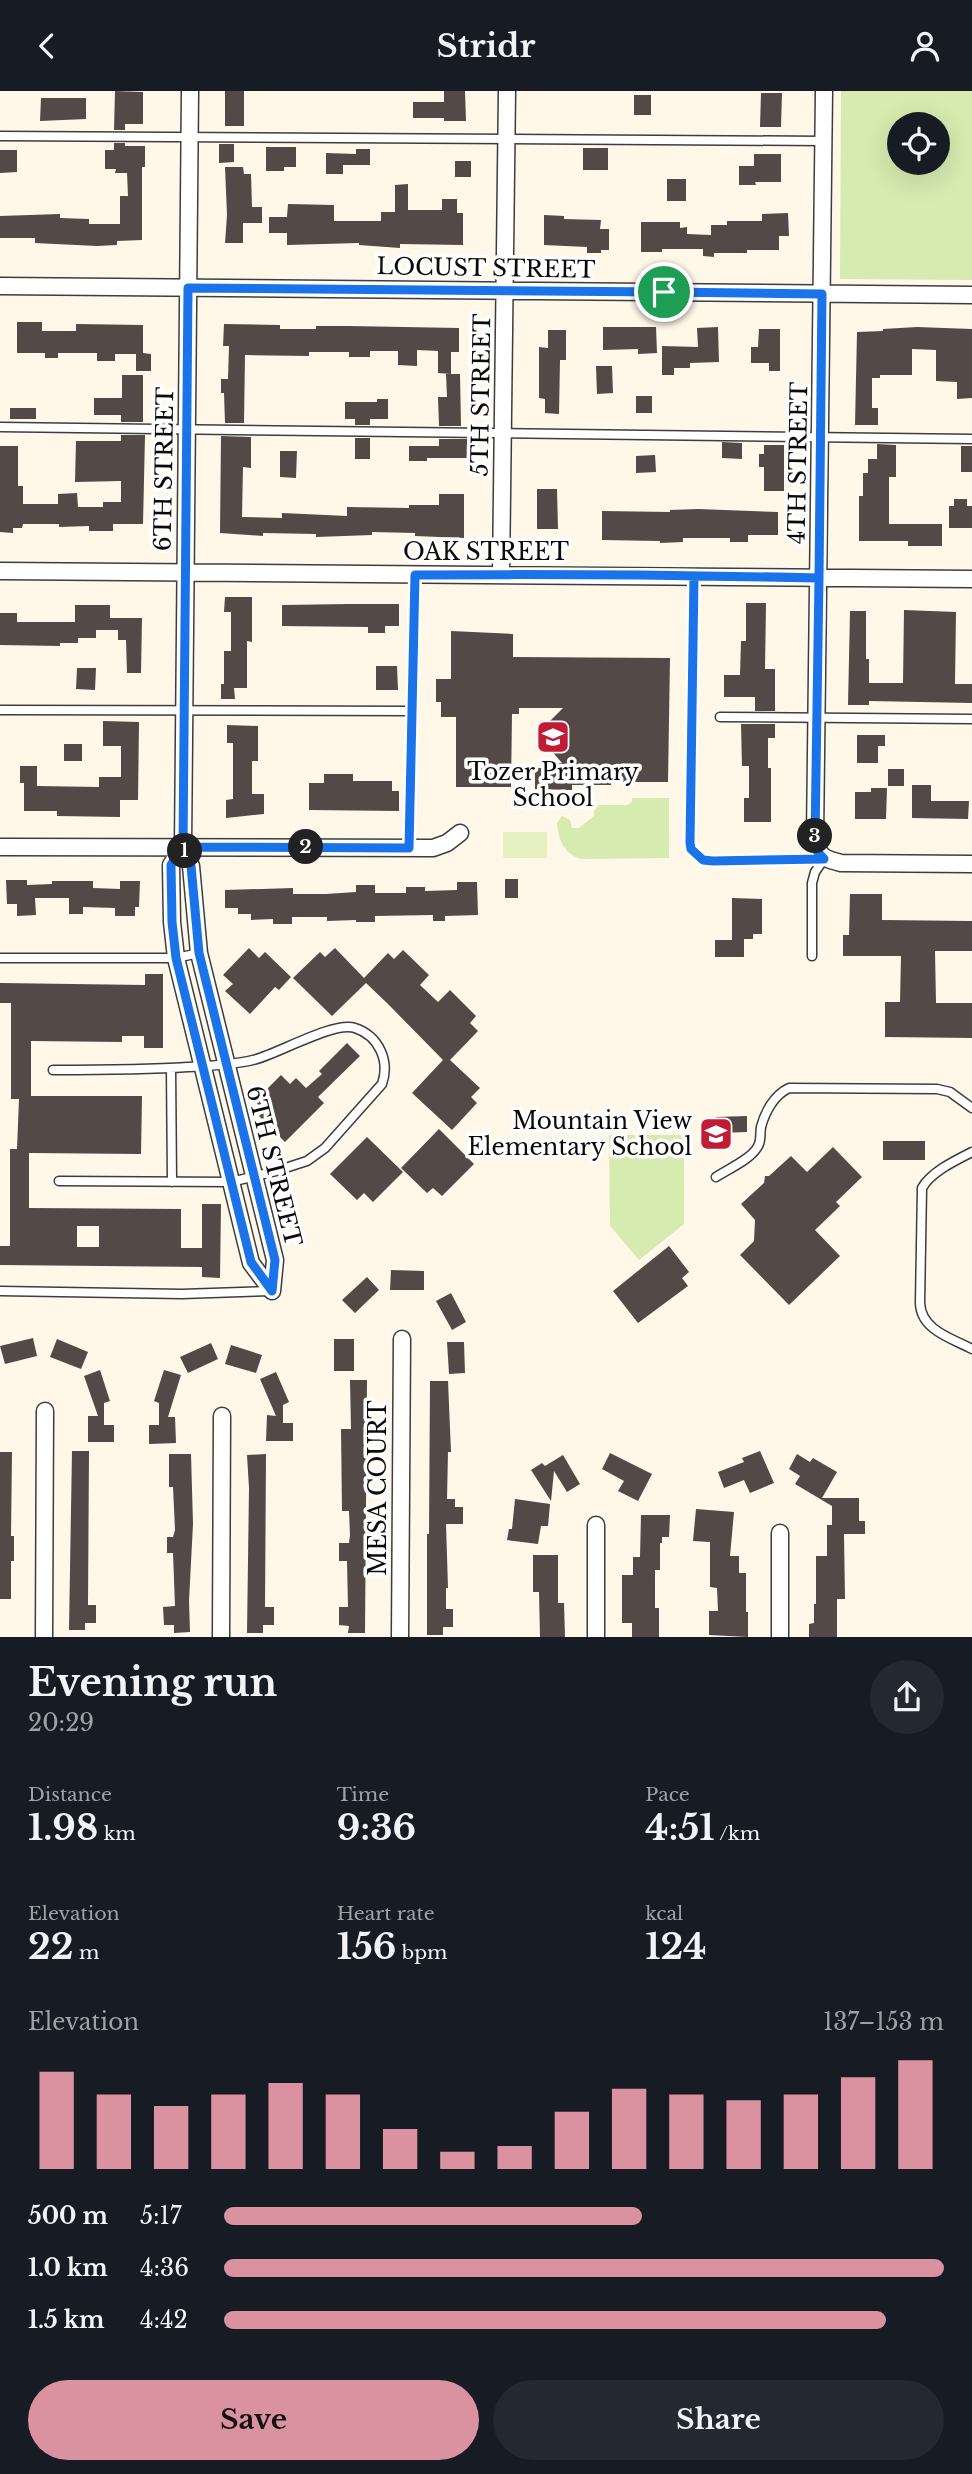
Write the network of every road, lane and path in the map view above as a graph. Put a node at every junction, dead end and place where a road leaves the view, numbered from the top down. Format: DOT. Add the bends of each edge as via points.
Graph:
graph roads {
  1 [pos="190,91"];
  2 [pos="507,91"];
  3 [pos="824,91"];
  4 [pos="0,136"];
  5 [pos="190,137"];
  6 [pos="507,139"];
  7 [pos="824,141"];
  8 [pos="0,286"];
  9 [pos="188,288"];
  10 [pos="505,291"];
  11 [pos="822,294"];
  12 [pos="972,295"];
  13 [pos="0,427"];
  14 [pos="187,429"];
  15 [pos="504,433"];
  16 [pos="821,437"];
  17 [pos="972,439"];
  18 [pos="0,571"];
  19 [pos="185,572"];
  20 [pos="500,574"];
  21 [pos="415,575"];
  22 [pos="694,576"];
  23 [pos="819,578"];
  24 [pos="972,579"];
  25 [pos="0,710"];
  26 [pos="412,711"];
  27 [pos="184,712"];
  28 [pos="720,717"];
  29 [pos="818,717"];
  30 [pos="972,719"];
  31 [pos="460,833"];
  32 [pos="0,847"];
  33 [pos="183,847"];
  34 [pos="409,848"];
  35 [pos="824,859"];
  36 [pos="972,864"];
  37 [pos="199,953"];
  38 [pos="812,956"];
  39 [pos="0,958"];
  40 [pos="176,958"];
  41 [pos="226,1064"];
  42 [pos="203,1066"];
  43 [pos="171,1068"];
  44 [pos="53,1070"];
  45 [pos="972,1108"];
  46 [pos="972,1152"];
  47 [pos="254,1177"];
  48 [pos="716,1177"];
  49 [pos="59,1181"];
  50 [pos="172,1182"];
  51 [pos="231,1182"];
  52 [pos="0,1291"];
  53 [pos="272,1291"];
  54 [pos="402,1339"];
  55 [pos="972,1349"];
  56 [pos="45,1411"];
  57 [pos="222,1416"];
  58 [pos="596,1525"];
  59 [pos="780,1533"];
  60 [pos="44,1637"];
  61 [pos="222,1637"];
  62 [pos="400,1637"];
  63 [pos="596,1637"];
  64 [pos="780,1637"];
  1 -- 5 [label="street, 6TH STREET"];
  2 -- 6 [label="street, 5TH STREET"];
  3 -- 7 [label="street, 4TH STREET"];
  4 -- 5 [label="lane"];
  5 -- 6 [label="lane"];
  5 -- 9 [label="street, 6TH STREET"];
  6 -- 7 [label="lane"];
  6 -- 10 [label="street, 5TH STREET"];
  7 -- 11 [label="street, 4TH STREET"];
  8 -- 9 [label="street, LOCUST STREET"];
  9 -- 10 [label="street, LOCUST STREET"];
  9 -- 14 [label="street, 6TH STREET"];
  10 -- 11 [label="street, LOCUST STREET"];
  10 -- 15 [label="street, 5TH STREET"];
  11 -- 12 [label="street, LOCUST STREET"];
  11 -- 16 [label="street, 4TH STREET"];
  13 -- 14 [label="lane"];
  14 -- 15 [label="lane"];
  14 -- 19 [label="street, 6TH STREET"];
  15 -- 16 [label="lane"];
  15 -- 20 [label="street, 5TH STREET"];
  16 -- 17 [label="lane"];
  16 -- 23 [label="street, 4TH STREET"];
  18 -- 19 [label="street, OAK STREET"];
  19 -- 21 [label="street, OAK STREET"];
  19 -- 27 [label="street, 6TH STREET"];
  20 -- 21 [label="street, OAK STREET"];
  20 -- 22 [label="street, OAK STREET"];
  21 -- 26 [label="lane"];
  22 -- 23 [label="street, OAK STREET"];
  22 -- 35 [label="lane" via="691,849 703,860 713,861"];
  23 -- 24 [label="street, OAK STREET"];
  23 -- 29 [label="street, 4TH STREET"];
  25 -- 27 [label="lane"];
  26 -- 27 [label="lane"];
  26 -- 34 [label="lane"];
  27 -- 33 [label="street, 6TH STREET"];
  28 -- 29 [label="lane"];
  29 -- 30 [label="lane"];
  29 -- 35 [label="street, 4TH STREET" via="815,838"];
  31 -- 34 [label="street" via="433,848"];
  32 -- 33 [label="street"];
  33 -- 34 [label="street"];
  33 -- 37 [label="street, 6TH STREET" via="191,866"];
  33 -- 40 [label="street, 6TH STREET" via="171,865"];
  35 -- 36 [label="street"];
  35 -- 38 [label="lane" via="813,883"];
  37 -- 40 [label="lane"];
  37 -- 41 [label="street, 6TH STREET"];
  39 -- 40 [label="lane"];
  40 -- 42 [label="street, 6TH STREET"];
  41 -- 42 [label="lane"];
  41 -- 47 [label="street, 6TH STREET"];
  41 -- 47 [label="lane" via="255,1060 347,1027 366,1035 384,1056 382,1084 325,1148 307,1161"];
  42 -- 43 [label="lane"];
  42 -- 51 [label="street, 6TH STREET"];
  43 -- 44 [label="lane"];
  43 -- 50 [label="lane"];
  45 -- 48 [label="lane" via="950,1092 937,1089 789,1088 769,1107 759,1146"];
  46 -- 55 [label="lane" via="933,1175 922,1188 920,1303 923,1320"];
  47 -- 51 [label="lane"];
  47 -- 53 [label="street, 6TH STREET" via="275,1260"];
  49 -- 50 [label="lane"];
  50 -- 51 [label="lane"];
  51 -- 53 [label="street, 6TH STREET" via="251,1262"];
  52 -- 53 [label="lane"];
  54 -- 62 [label="street, MESA COURT"];
  56 -- 60 [label="street"];
  57 -- 61 [label="street"];
  58 -- 63 [label="street"];
  59 -- 64 [label="street"];
}
